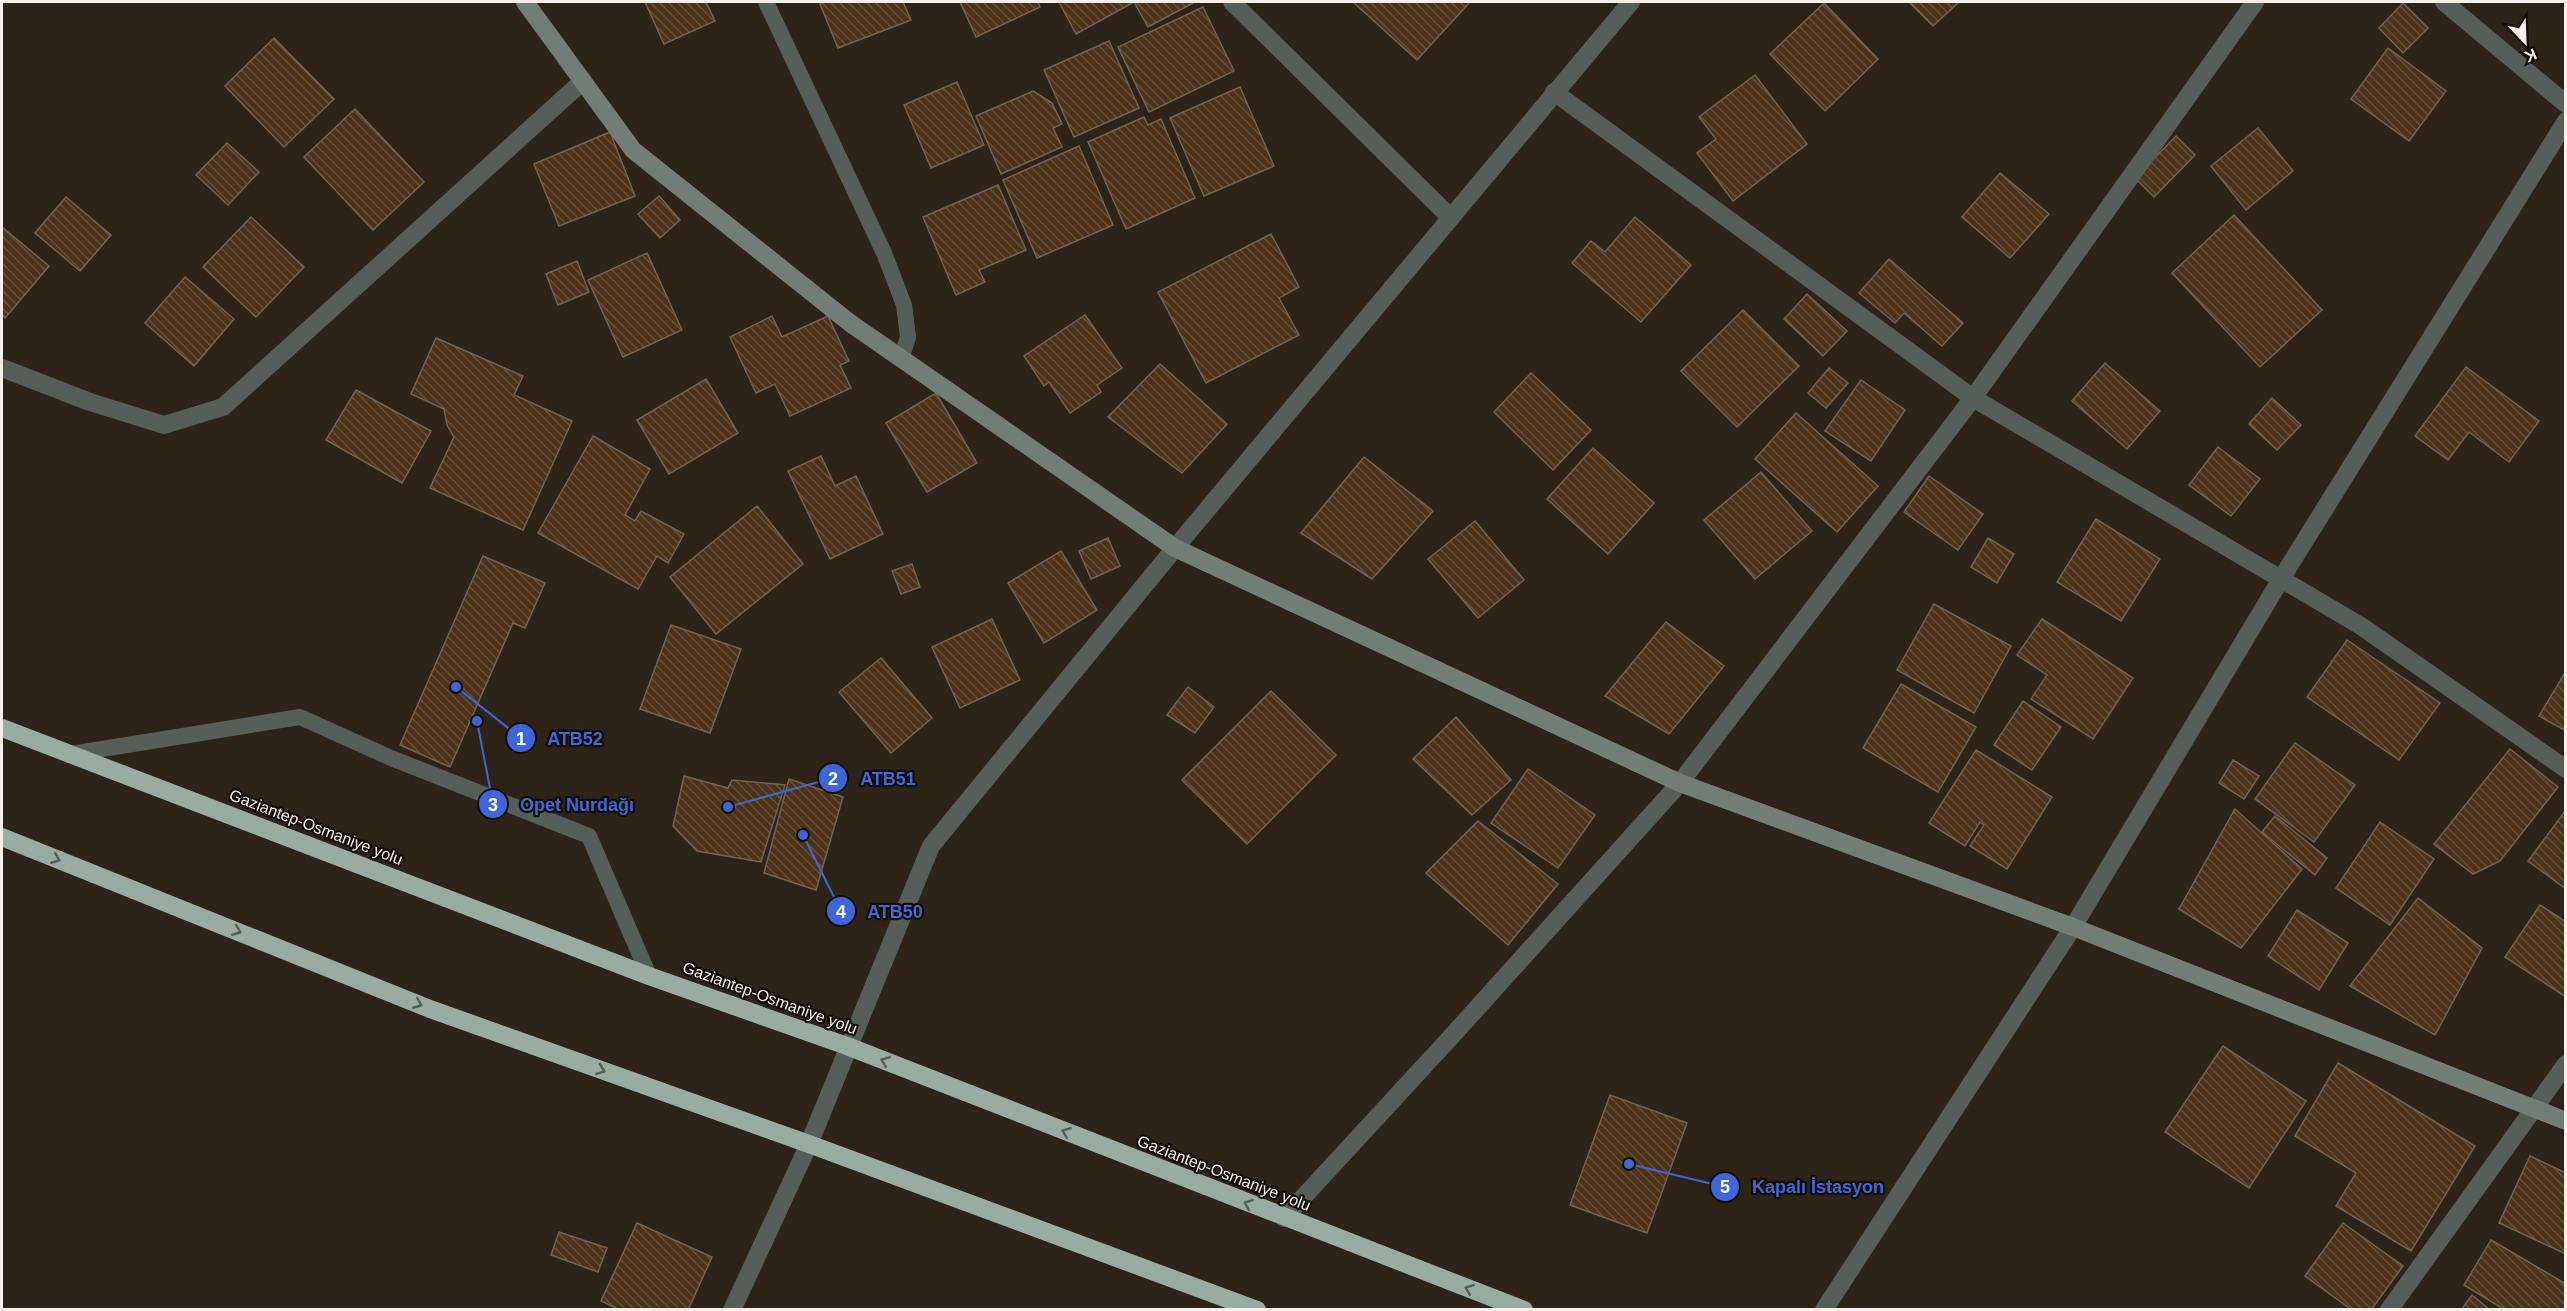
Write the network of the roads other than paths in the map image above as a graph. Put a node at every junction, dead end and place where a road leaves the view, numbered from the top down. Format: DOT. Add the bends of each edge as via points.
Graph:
graph roads {
  1 [pos="525,2"];
  2 [pos="1232,2"];
  3 [pos="1630,2"];
  4 [pos="2255,2"];
  5 [pos="2444,2"];
  6 [pos="772,4"];
  7 [pos="583,81"];
  8 [pos="1554,92"];
  9 [pos="2565,104"];
  10 [pos="2565,121"];
  11 [pos="1450,217"];
  12 [pos="901,359"];
  13 [pos="2,368"];
  14 [pos="1973,398"];
  15 [pos="1175,548"];
  16 [pos="2281,579"];
  17 [pos="2,728"];
  18 [pos="72,754"];
  19 [pos="2565,770"];
  20 [pos="1680,783"];
  21 [pos="2,837"];
  22 [pos="2073,927"];
  23 [pos="650,976"];
  24 [pos="847,1046"];
  25 [pos="2565,1064"];
  26 [pos="2533,1108"];
  27 [pos="2565,1121"];
  28 [pos="809,1144"];
  29 [pos="1284,1218"];
  30 [pos="732,1310"];
  31 [pos="1257,1310"];
  32 [pos="1524,1310"];
  33 [pos="1824,1310"];
  34 [pos="2390,1310"];
  1 -- 7 [label="street"];
  2 -- 11 [label="street"];
  3 -- 8 [label="street"];
  4 -- 14 [label="street"];
  5 -- 9 [label="street"];
  6 -- 12 [label="lane" via="904,305 908,337"];
  7 -- 12 [label="street" via="633,150"];
  7 -- 13 [label="street" via="223,407 164,425"];
  8 -- 11 [label="street"];
  8 -- 14 [label="street"];
  10 -- 16 [label="street"];
  11 -- 15 [label="street"];
  12 -- 15 [label="street"];
  14 -- 16 [label="street"];
  14 -- 20 [label="street"];
  15 -- 20 [label="street"];
  15 -- 24 [label="street" via="931,846"];
  16 -- 19 [label="street" via="2361,626"];
  16 -- 22 [label="street"];
  17 -- 18 [label="highway, Gaziantep-Osmaniye yolu"];
  18 -- 23 [label="highway, Gaziantep-Osmaniye yolu"];
  18 -- 23 [label="lane" via="300,717 391,758 589,836"];
  20 -- 22 [label="street"];
  20 -- 29 [label="street"];
  21 -- 28 [label="highway, one-way" via="430,1009"];
  22 -- 26 [label="street"];
  22 -- 33 [label="street"];
  23 -- 24 [label="highway, Gaziantep-Osmaniye yolu"];
  24 -- 28 [label="street"];
  29 -- 24 [label="highway, Gaziantep-Osmaniye yolu, one-way"];
  25 -- 26 [label="street"];
  26 -- 27 [label="street"];
  26 -- 34 [label="street"];
  28 -- 30 [label="street"];
  28 -- 31 [label="highway"];
  32 -- 29 [label="highway, Gaziantep-Osmaniye yolu, one-way"];
}
